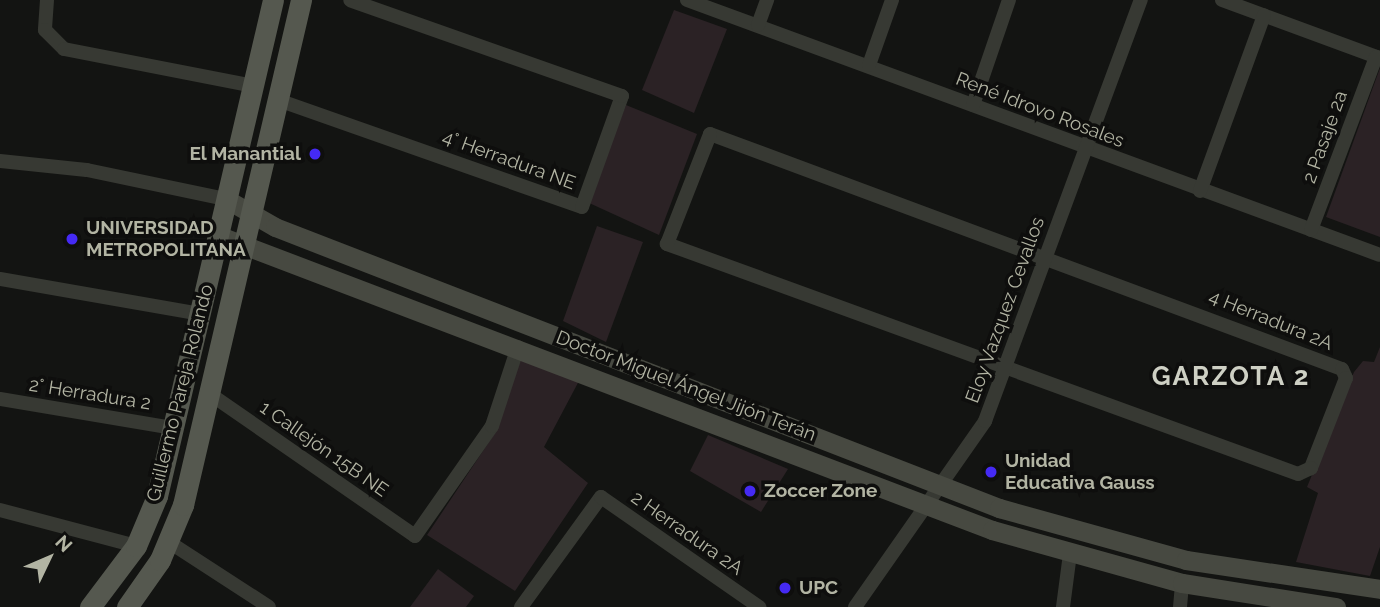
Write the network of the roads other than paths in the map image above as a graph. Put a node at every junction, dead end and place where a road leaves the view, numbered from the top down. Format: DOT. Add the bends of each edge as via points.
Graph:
graph roads {
  1 [pos="47,0"];
  2 [pos="273,0"];
  3 [pos="301,0"];
  4 [pos="350,0"];
  5 [pos="687,0"];
  6 [pos="767,0"];
  7 [pos="892,0"];
  8 [pos="1009,0"];
  9 [pos="1141,0"];
  10 [pos="1222,0"];
  11 [pos="1264,15"];
  12 [pos="758,25"];
  13 [pos="1378,58"];
  14 [pos="869,65"];
  15 [pos="254,86"];
  16 [pos="278,100"];
  17 [pos="973,105"];
  18 [pos="1086,148"];
  19 [pos="0,161"];
  20 [pos="1200,191"];
  21 [pos="226,199"];
  22 [pos="253,214"];
  23 [pos="1311,230"];
  24 [pos="217,235"];
  25 [pos="312,241"];
  26 [pos="246,242"];
  27 [pos="1045,254"];
  28 [pos="1380,255"];
  29 [pos="305,264"];
  30 [pos="0,279"];
  31 [pos="201,314"];
  32 [pos="518,347"];
  33 [pos="1004,368"];
  34 [pos="210,394"];
  35 [pos="0,399"];
  36 [pos="174,428"];
  37 [pos="939,484"];
  38 [pos="925,505"];
  39 [pos="0,510"];
  40 [pos="169,542"];
  41 [pos="136,546"];
  42 [pos="1070,554"];
  43 [pos="1298,578"];
  44 [pos="1182,583"];
  45 [pos="1380,589"];
  46 [pos="1295,604"];
  47 [pos="90,607"];
  48 [pos="127,607"];
  49 [pos="269,607"];
  50 [pos="521,607"];
  51 [pos="759,607"];
  52 [pos="855,607"];
  53 [pos="1063,607"];
  54 [pos="1180,607"];
  55 [pos="1336,607"];
  1 -- 15 [label="street" via="45,30 64,49"];
  2 -- 15 [label="main road, Guillermo Pareja Rolando"];
  3 -- 16 [label="main road, Guillermo Pareja Rolando"];
  4 -- 16 [label="street, 4° Herradura NE" via="622,96 582,207"];
  5 -- 12 [label="street, René Idrovo Rosales"];
  6 -- 12 [label="street"];
  7 -- 14 [label="street"];
  8 -- 17 [label="street"];
  9 -- 18 [label="street, Eloy Vazquez Cevallos"];
  10 -- 11 [label="street"];
  11 -- 13 [label="street"];
  11 -- 20 [label="street"];
  12 -- 14 [label="street, René Idrovo Rosales"];
  13 -- 23 [label="street, 2 Pasaje 2a"];
  14 -- 17 [label="street, René Idrovo Rosales"];
  15 -- 21 [label="main road, Guillermo Pareja Rolando"];
  16 -- 22 [label="main road, Guillermo Pareja Rolando"];
  17 -- 18 [label="street, René Idrovo Rosales"];
  18 -- 20 [label="street, René Idrovo Rosales"];
  18 -- 27 [label="street, Eloy Vazquez Cevallos"];
  19 -- 21 [label="street, Doctor Miguel Ángel Jijón Terán" via="87,170"];
  20 -- 23 [label="street, René Idrovo Rosales"];
  21 -- 22 [label="street, Doctor Miguel Ángel Jijón Terán"];
  21 -- 24 [label="main road, Guillermo Pareja Rolando"];
  22 -- 25 [label="street, Doctor Miguel Ángel Jijón Terán"];
  22 -- 26 [label="main road, Guillermo Pareja Rolando"];
  23 -- 28 [label="street, René Idrovo Rosales"];
  24 -- 26 [label="street, Doctor Miguel Ángel Jijón Terán"];
  24 -- 31 [label="main road, Guillermo Pareja Rolando"];
  25 -- 29 [label="street"];
  25 -- 37 [label="street, Doctor Miguel Ángel Jijón Terán"];
  26 -- 29 [label="street, Doctor Miguel Ángel Jijón Terán"];
  26 -- 34 [label="main road, Guillermo Pareja Rolando"];
  27 -- 33 [label="street, Eloy Vazquez Cevallos"];
  27 -- 33 [label="street, 4 Herradura 2A" via="1342,369 1346,378 1311,468 1298,474"];
  27 -- 33 [label="street, 4 Herradura 2A" via="710,134 667,244"];
  29 -- 32 [label="street, Doctor Miguel Ángel Jijón Terán"];
  30 -- 31 [label="street"];
  31 -- 36 [label="main road, Guillermo Pareja Rolando"];
  32 -- 34 [label="street, 1 Callejón 15B NE" via="492,425 415,536"];
  32 -- 38 [label="street, Doctor Miguel Ángel Jijón Terán"];
  33 -- 37 [label="street, Eloy Vazquez Cevallos" via="985,421"];
  34 -- 40 [label="main road, Guillermo Pareja Rolando"];
  35 -- 36 [label="street, 2° Herradura 2"];
  36 -- 41 [label="main road, Guillermo Pareja Rolando"];
  37 -- 38 [label="street, Eloy Vazquez Cevallos"];
  37 -- 43 [label="street, Doctor Miguel Ángel Jijón Terán" via="1075,531 1186,560"];
  38 -- 42 [label="street, Doctor Miguel Ángel Jijón Terán"];
  38 -- 52 [label="street, Eloy Vazquez Cevallos"];
  39 -- 41 [label="street"];
  40 -- 48 [label="main road, Guillermo Pareja Rolando"];
  40 -- 49 [label="street"];
  41 -- 47 [label="main road, Guillermo Pareja Rolando"];
  42 -- 44 [label="street, Doctor Miguel Ángel Jijón Terán"];
  42 -- 53 [label="street"];
  43 -- 45 [label="street, Doctor Miguel Ángel Jijón Terán"];
  43 -- 46 [label="street"];
  44 -- 46 [label="street, Doctor Miguel Ángel Jijón Terán"];
  44 -- 54 [label="street"];
  46 -- 55 [label="street, Doctor Miguel Ángel Jijón Terán"];
  50 -- 51 [label="street, 2 Herradura 2A" via="601,497"];
}
